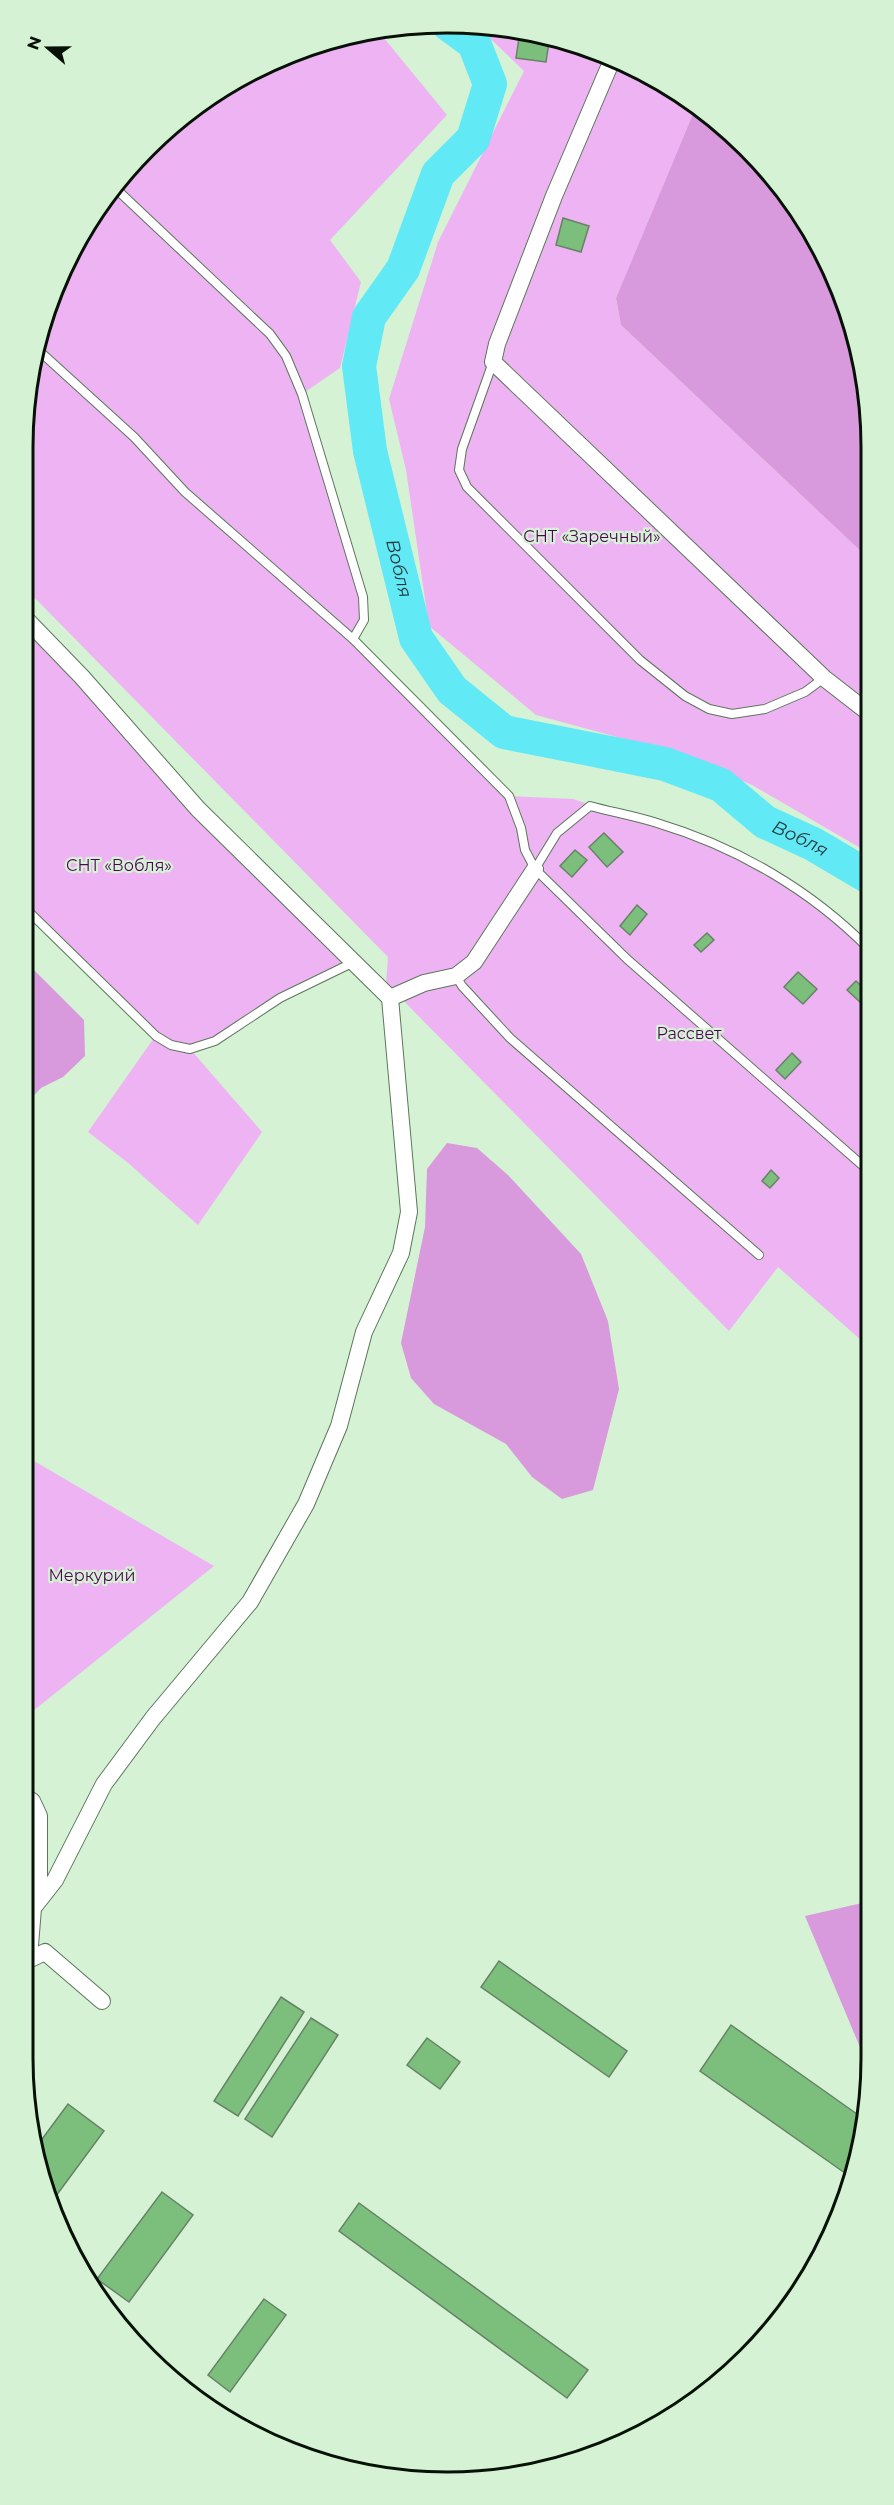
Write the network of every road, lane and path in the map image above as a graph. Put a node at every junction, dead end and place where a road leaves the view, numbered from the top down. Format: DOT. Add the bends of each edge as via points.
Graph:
graph roads {
  1 [pos="609,67"];
  2 [pos="121,193"];
  3 [pos="44,355"];
  4 [pos="494,362"];
  5 [pos="33,626"];
  6 [pos="353,639"];
  7 [pos="824,678"];
  8 [pos="861,707"];
  9 [pos="535,870"];
  10 [pos="33,915"];
  11 [pos="861,942"];
  12 [pos="354,962"];
  13 [pos="456,976"];
  14 [pos="390,998"];
  15 [pos="861,1164"];
  16 [pos="759,1255"];
  17 [pos="33,1803"];
  18 [pos="33,1908"];
  19 [pos="33,1958"];
  20 [pos="102,2001"];
  1 -- 4 [label="street" via="554,196 497,344"];
  2 -- 6 [label="lane" via="270,334 286,356 302,394 363,597 364,620"];
  3 -- 6 [label="lane" via="134,437 185,492"];
  4 -- 7 [label="street"];
  4 -- 7 [label="lane" via="462,449 459,470 467,487 640,660 685,696 709,709 732,714 765,709 805,692"];
  5 -- 12 [label="street" via="198,809"];
  6 -- 9 [label="lane" via="509,796"];
  7 -- 8 [label="street"];
  9 -- 11 [label="lane" via="557,833 590,806 658,823 731,850 797,888"];
  9 -- 13 [label="street" via="474,962"];
  9 -- 15 [label="lane" via="627,959"];
  10 -- 12 [label="lane" via="156,1036 171,1045 190,1049 215,1041 280,998"];
  12 -- 14 [label="street"];
  13 -- 14 [label="street" via="424,983"];
  13 -- 16 [label="lane" via="510,1038"];
  14 -- 18 [label="street" via="409,1212 401,1253 364,1332 339,1426 306,1504 250,1602 104,1784 55,1881"];
  17 -- 18 [label="street" via="39,1816 39,1876"];
  19 -- 20 [label="street" via="45,1952"];
}
